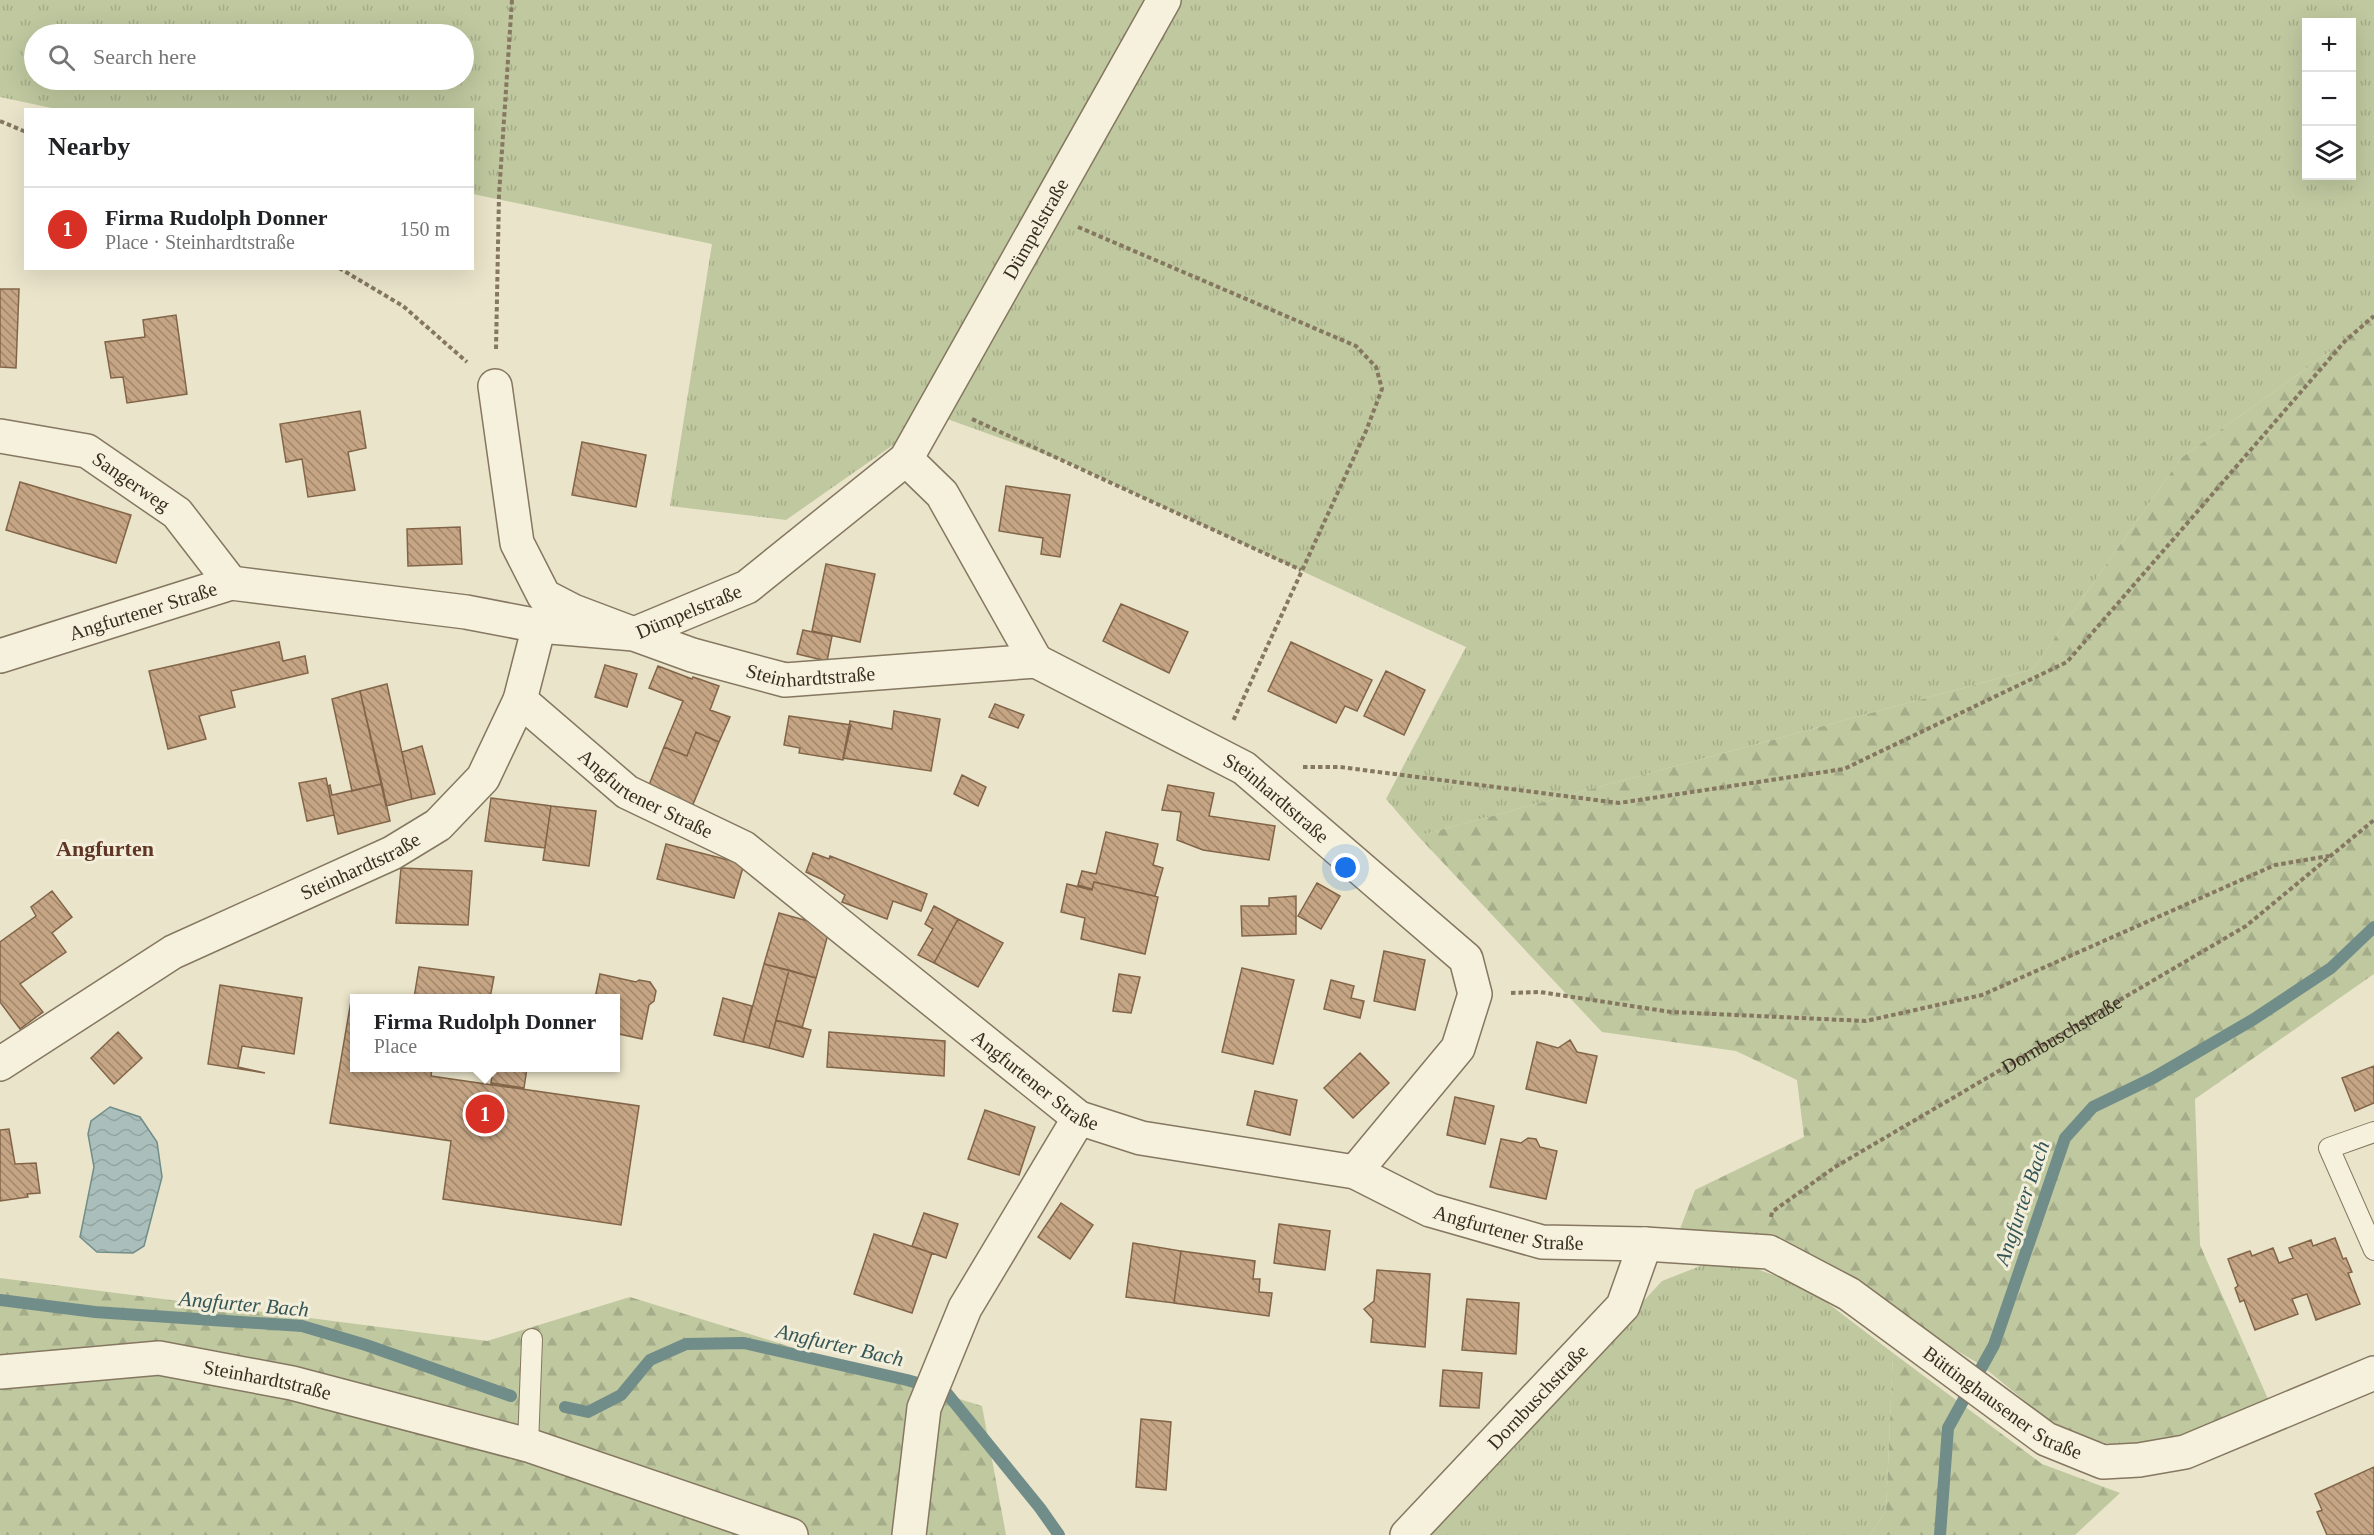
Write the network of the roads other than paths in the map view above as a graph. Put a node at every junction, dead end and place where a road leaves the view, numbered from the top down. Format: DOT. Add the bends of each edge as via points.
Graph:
graph roads {
  1 [pos="1164,0"];
  2 [pos="495,386"];
  3 [pos="0,436"];
  4 [pos="906,459"];
  5 [pos="231,583"];
  6 [pos="539,626"];
  7 [pos="634,634"];
  8 [pos="0,656"];
  9 [pos="1036,661"];
  10 [pos="520,700"];
  11 [pos="0,1064"];
  12 [pos="1079,1118"];
  13 [pos="2374,1132"];
  14 [pos="1355,1172"];
  15 [pos="1645,1244"];
  16 [pos="2374,1251"];
  17 [pos="532,1339"];
  18 [pos="0,1372"];
  19 [pos="2374,1373"];
  20 [pos="528,1445"];
  21 [pos="791,1535"];
  22 [pos="909,1535"];
  23 [pos="1407,1535"];
  1 -- 4 [label="street, Dümpelstraße"];
  2 -- 7 [label="street, Dümpelstraße" via="517,543 544,596"];
  3 -- 5 [label="street, Sangerweg" via="87,451 177,513"];
  4 -- 7 [label="street, Dümpelstraße" via="747,587"];
  4 -- 9 [label="street" via="942,494"];
  5 -- 6 [label="street, Angfurtener Straße" via="466,612"];
  5 -- 8 [label="street, Angfurtener Straße"];
  6 -- 7 [label="street, Steinhardtstraße"];
  6 -- 10 [label="street, Steinhardtstraße"];
  7 -- 9 [label="street, Steinhardtstraße" via="785,681"];
  9 -- 14 [label="street, Steinhardtstraße" via="1231,761 1466,959 1475,994 1458,1048"];
  10 -- 11 [label="street, Steinhardtstraße" via="483,778 438,825 392,853 173,952"];
  10 -- 12 [label="street, Angfurtener Straße" via="627,792 744,848"];
  12 -- 14 [label="street, Angfurtener Straße" via="1141,1138"];
  12 -- 22 [label="street" via="965,1308 924,1408"];
  13 -- 16 [label="lane" via="2329,1148"];
  14 -- 15 [label="street, Angfurtener Straße" via="1430,1210 1542,1242"];
  15 -- 19 [label="street, Büttinghausener Straße" via="1769,1252 1849,1294 2046,1439 2103,1462 2185,1452"];
  15 -- 23 [label="street, Dornbuschstraße" via="1623,1306"];
  17 -- 20 [label="lane"];
  18 -- 20 [label="street, Steinhardtstraße" via="159,1358 292,1383"];
  20 -- 21 [label="street, Steinhardtstraße"];
}
